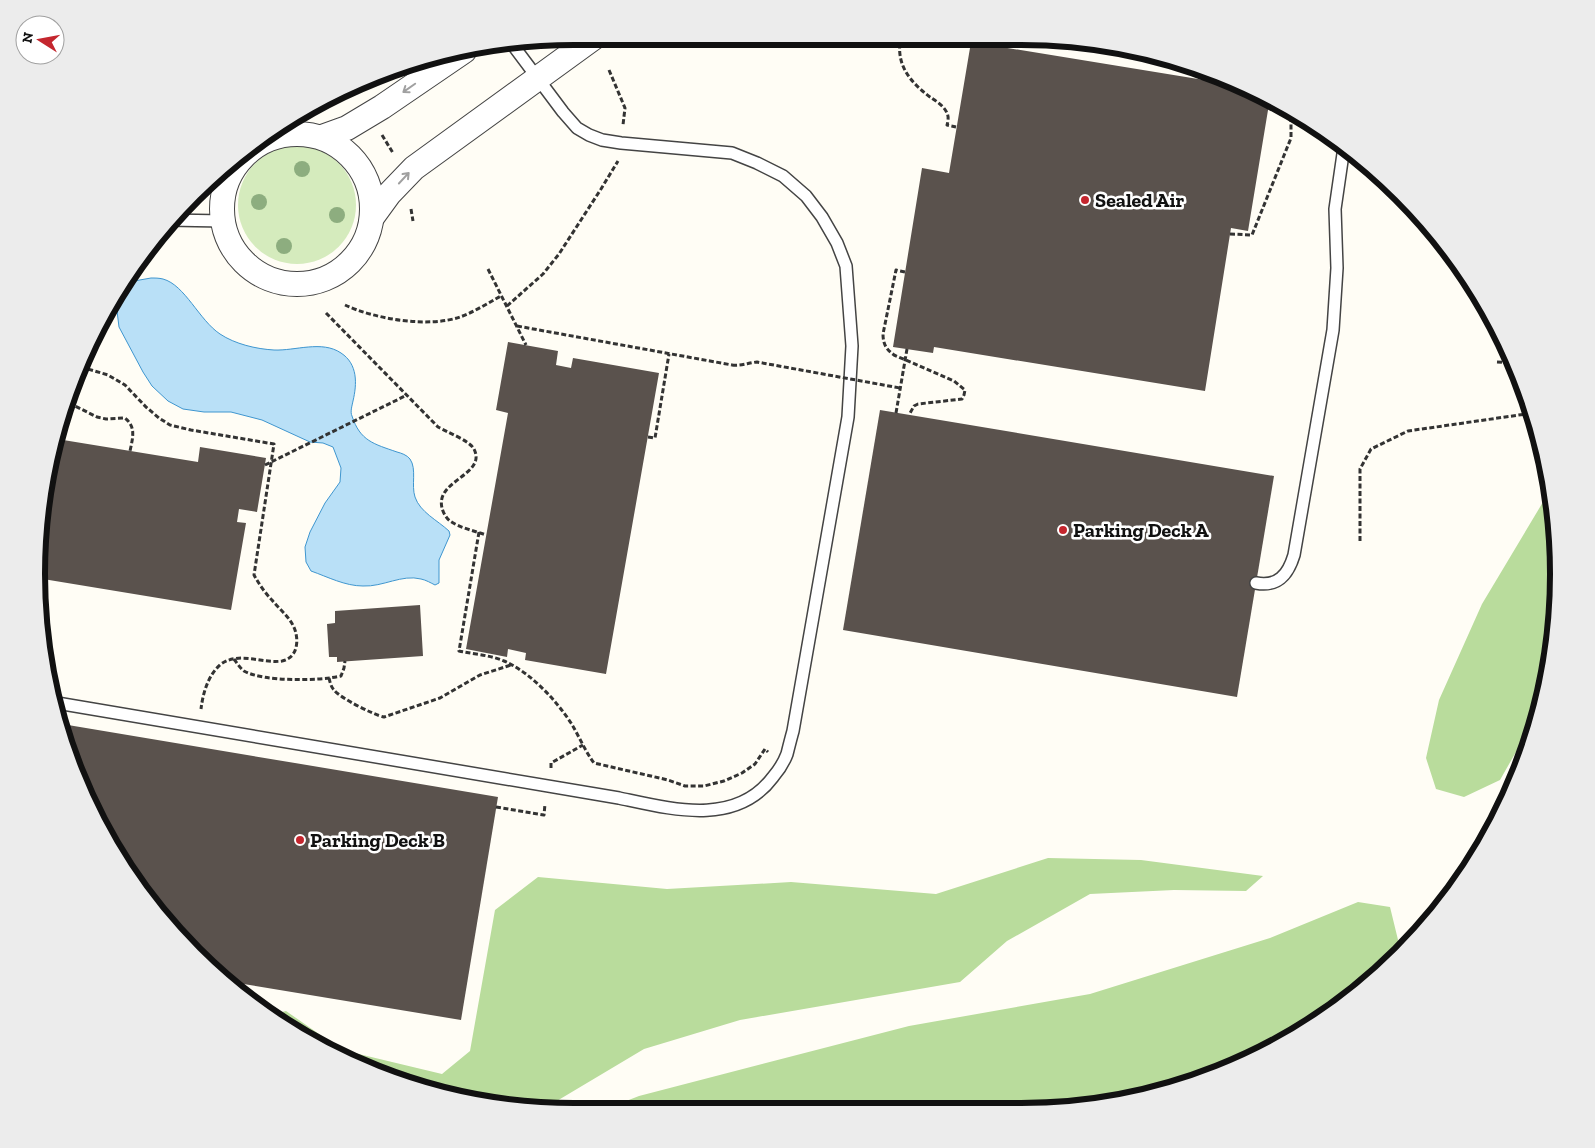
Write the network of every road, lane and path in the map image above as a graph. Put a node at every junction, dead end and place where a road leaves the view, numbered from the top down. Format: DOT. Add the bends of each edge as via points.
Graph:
graph roads {
  1 [pos="584,45"];
  2 [pos="899,45"];
  3 [pos="515,49"];
  4 [pos="451,60"];
  5 [pos="609,70"];
  6 [pos="537,79"];
  7 [pos="335,103"];
  8 [pos="363,119"];
  9 [pos="1291,119"];
  10 [pos="956,127"];
  11 [pos="291,128"];
  12 [pos="322,137"];
  13 [pos="621,142"];
  14 [pos="1343,154"];
  15 [pos="226,177"];
  16 [pos="403,180"];
  17 [pos="373,216"];
  18 [pos="181,220"];
  19 [pos="224,221"];
  20 [pos="413,221"];
  21 [pos="1230,234"];
  22 [pos="488,269"];
  23 [pos="906,272"];
  24 [pos="502,296"];
  25 [pos="345,305"];
  26 [pos="507,306"];
  27 [pos="326,313"];
  28 [pos="516,326"];
  29 [pos="526,345"];
  30 [pos="907,349"];
  31 [pos="669,354"];
  32 [pos="1497,362"];
  33 [pos="1506,363"];
  34 [pos="87,369"];
  35 [pos="900,388"];
  36 [pos="407,394"];
  37 [pos="73,406"];
  38 [pos="896,412"];
  39 [pos="1525,414"];
  40 [pos="909,415"];
  41 [pos="648,437"];
  42 [pos="130,451"];
  43 [pos="271,463"];
  44 [pos="265,466"];
  45 [pos="479,532"];
  46 [pos="486,535"];
  47 [pos="1360,541"];
  48 [pos="1256,583"];
  49 [pos="234,659"];
  50 [pos="345,662"];
  51 [pos="511,665"];
  52 [pos="329,678"];
  53 [pos="61,704"];
  54 [pos="197,727"];
  55 [pos="785,757"];
  1 -- 6 [label="street"];
  2 -- 10 [label="path" via="906,74 944,109 947,125"];
  3 -- 6 [label="lane"];
  4 -- 8 [label="street, one-way"];
  5 -- 13 [label="path" via="624,108"];
  6 -- 13 [label="lane" via="577,128 602,140"];
  16 -- 6 [label="street, one-way" via="414,168"];
  7 -- 8 [label="path"];
  8 -- 12 [label="street"];
  8 -- 16 [label="path" via="374,126 390,146"];
  9 -- 21 [label="path" via="1291,138 1252,235"];
  11 -- 12 [label="street"];
  12 -- 17 [label="street" via="343,148 360,165 371,190"];
  13 -- 26 [label="path" via="620,155 613,169 559,254 543,274"];
  13 -- 55 [label="lane" via="732,153 783,176 806,196 822,217 846,266 852,346 848,417 793,731"];
  14 -- 48 [label="lane" via="1335,209 1337,268 1333,330 1294,555 1290,569 1283,577 1273,583"];
  15 -- 19 [label="street" via="222,207"];
  16 -- 17 [label="street"];
  16 -- 20 [label="path"];
  17 -- 19 [label="street" via="366,241 351,263 329,278 303,284 278,282 254,270 235,252"];
  18 -- 19 [label="lane"];
  22 -- 24 [label="path"];
  23 -- 40 [label="path" via="896,270 883,334 886,349 954,381 965,390 962,399 918,404"];
  24 -- 25 [label="path" via="460,317 430,322 363,313"];
  24 -- 26 [label="path"];
  26 -- 28 [label="path"];
  27 -- 36 [label="path"];
  28 -- 29 [label="path"];
  28 -- 31 [label="path"];
  30 -- 35 [label="path, bridge"];
  31 -- 35 [label="path, bridge" via="739,366 757,362"];
  31 -- 41 [label="path" via="655,438"];
  32 -- 33 [label="path"];
  34 -- 43 [label="path" via="108,375 125,385 170,425 274,444"];
  35 -- 38 [label="path, bridge"];
  36 -- 43 [label="path"];
  36 -- 45 [label="path" via="438,427 470,443 474,449 476,454 472,468 445,490 441,498 444,514 450,520"];
  37 -- 42 [label="path" via="97,417 125,418 134,430"];
  39 -- 47 [label="path" via="1408,430 1371,449 1360,469"];
  43 -- 44 [label="path"];
  43 -- 49 [label="path" via="254,575 293,624 298,643 296,652 282,661"];
  45 -- 46 [label="path"];
  45 -- 51 [label="path" via="459,651 497,658"];
  49 -- 52 [label="path" via="244,670 262,677"];
  49 -- 54 [label="path" via="221,664 207,682"];
  50 -- 52 [label="path" via="340,676"];
  51 -- 52 [label="path" via="480,675 440,698 384,718 339,695"];
  51 -- 55 [label="path" via="556,703 596,764 685,786 704,786 742,772 755,764 765,750 771,755"];
  53 -- 54 [label="lane"];
  54 -- 55 [label="lane" via="676,810 720,809 740,804 767,785"];
}
